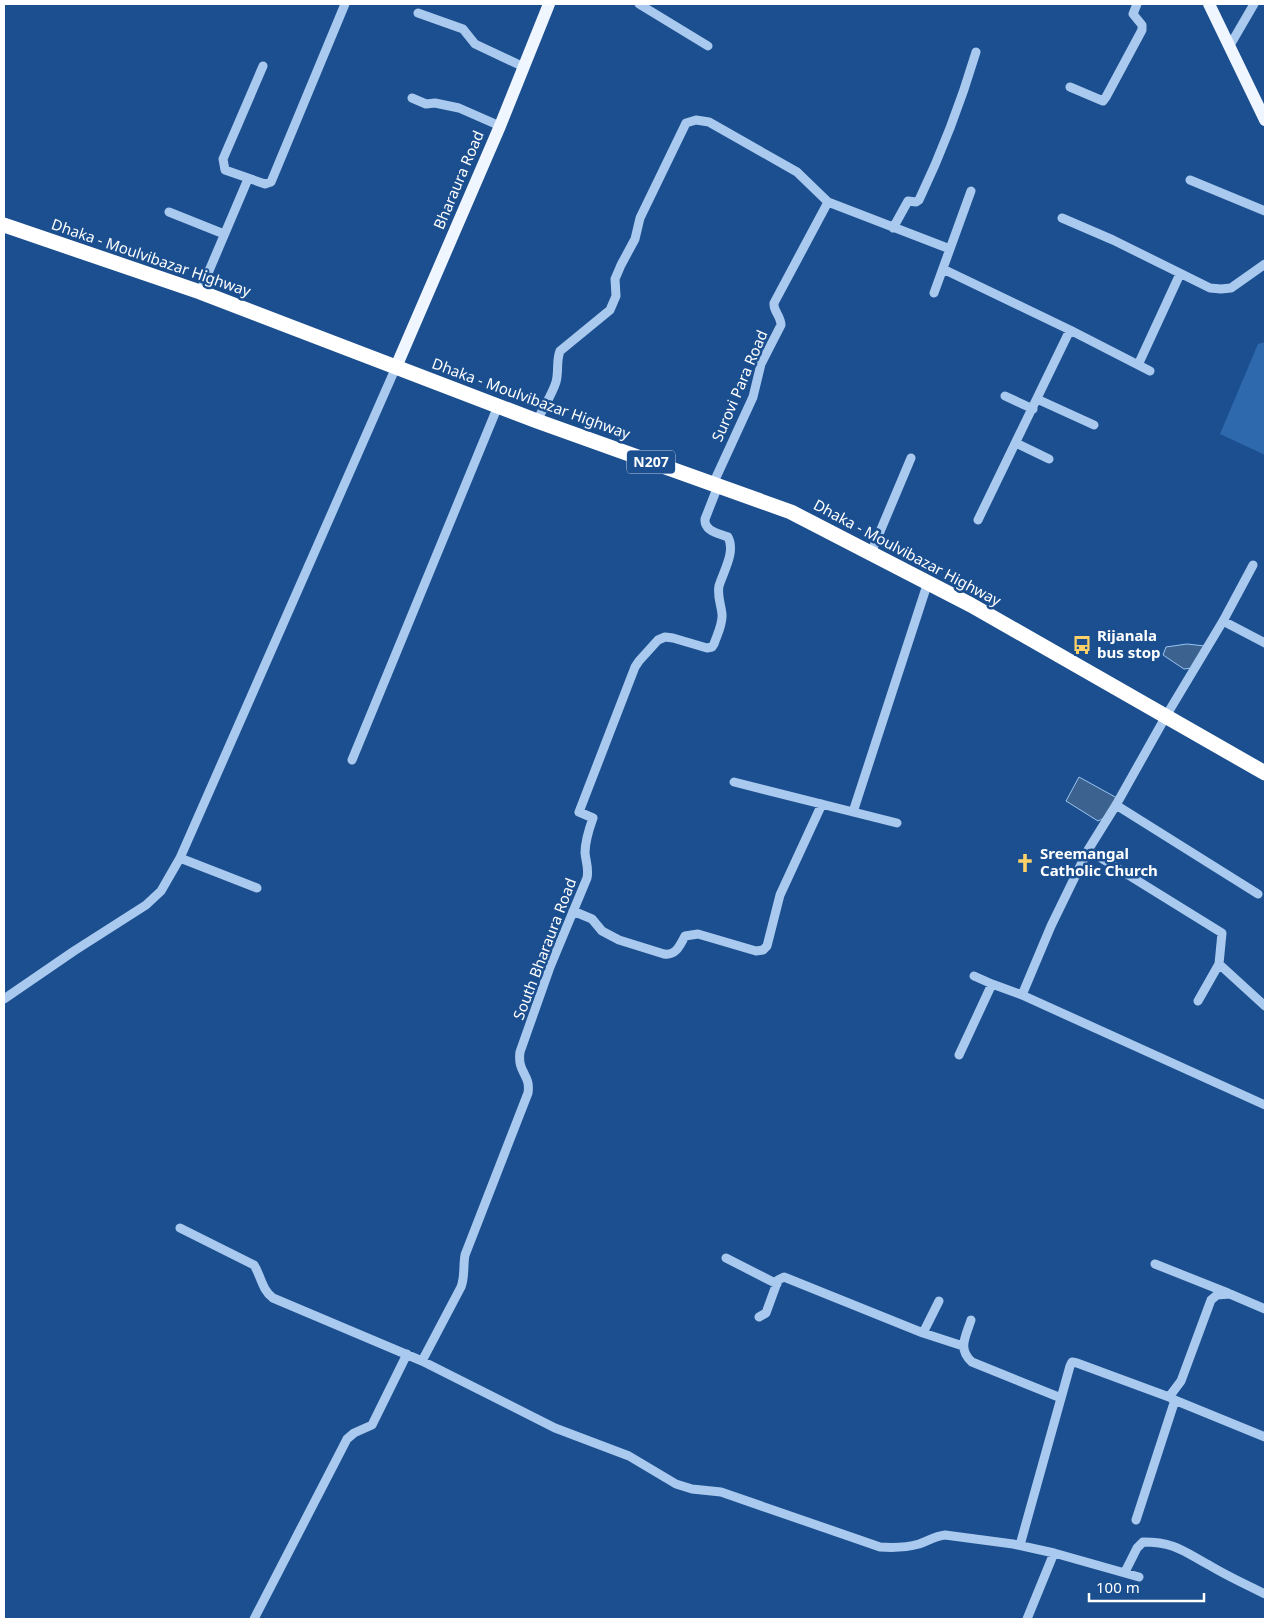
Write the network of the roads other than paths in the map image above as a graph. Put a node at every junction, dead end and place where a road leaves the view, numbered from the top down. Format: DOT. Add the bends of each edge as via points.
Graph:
graph roads {
  1 [pos="345,4"];
  2 [pos="549,4"];
  3 [pos="639,4"];
  4 [pos="1137,4"];
  5 [pos="1209,4"];
  6 [pos="1254,4"];
  7 [pos="418,13"];
  8 [pos="708,46"];
  9 [pos="1229,47"];
  10 [pos="976,52"];
  11 [pos="263,66"];
  12 [pos="524,67"];
  13 [pos="1070,87"];
  14 [pos="412,98"];
  15 [pos="1265,120"];
  16 [pos="500,126"];
  17 [pos="248,179"];
  18 [pos="1190,180"];
  19 [pos="971,191"];
  20 [pos="828,202"];
  21 [pos="1265,211"];
  22 [pos="169,212"];
  23 [pos="1062,218"];
  24 [pos="4,225"];
  25 [pos="893,228"];
  26 [pos="224,234"];
  27 [pos="950,250"];
  28 [pos="1265,264"];
  29 [pos="943,269"];
  30 [pos="1180,274"];
  31 [pos="200,292"];
  32 [pos="934,293"];
  33 [pos="1070,330"];
  34 [pos="1138,365"];
  35 [pos="396,367"];
  36 [pos="1150,371"];
  37 [pos="1005,396"];
  38 [pos="1037,399"];
  39 [pos="498,406"];
  40 [pos="1033,409"];
  41 [pos="537,421"];
  42 [pos="1094,425"];
  43 [pos="1016,443"];
  44 [pos="912,458"];
  45 [pos="1050,459"];
  46 [pos="715,485"];
  47 [pos="978,520"];
  48 [pos="871,553"];
  49 [pos="1253,566"];
  50 [pos="928,582"];
  51 [pos="1222,621"];
  52 [pos="1265,643"];
  53 [pos="1166,716"];
  54 [pos="352,760"];
  55 [pos="1265,773"];
  56 [pos="734,782"];
  57 [pos="822,804"];
  58 [pos="1116,805"];
  59 [pos="853,812"];
  60 [pos="897,823"];
  61 [pos="1088,850"];
  62 [pos="180,858"];
  63 [pos="257,888"];
  64 [pos="1258,894"];
  65 [pos="573,911"];
  66 [pos="1219,964"];
  67 [pos="974,976"];
  68 [pos="992,984"];
  69 [pos="1022,995"];
  70 [pos="4,999"];
  71 [pos="1198,1001"];
  72 [pos="1265,1006"];
  73 [pos="959,1054"];
  74 [pos="1265,1105"];
  75 [pos="180,1228"];
  76 [pos="726,1258"];
  77 [pos="1156,1264"];
  78 [pos="777,1284"];
  79 [pos="1230,1294"];
  80 [pos="939,1301"];
  81 [pos="1265,1309"];
  82 [pos="759,1317"];
  83 [pos="971,1320"];
  84 [pos="923,1333"];
  85 [pos="963,1346"];
  86 [pos="407,1354"];
  87 [pos="422,1361"];
  88 [pos="1061,1398"];
  89 [pos="1172,1399"];
  90 [pos="1265,1437"];
  91 [pos="1136,1520"];
  92 [pos="1020,1545"];
  93 [pos="1054,1553"];
  94 [pos="1125,1572"];
  95 [pos="1139,1576"];
  96 [pos="1265,1594"];
  97 [pos="254,1619"];
  98 [pos="1027,1619"];
  1 -- 17 [label="street" via="271,182 265,184"];
  2 -- 12 [label="main road, Bharaura Road"];
  3 -- 8 [label="street"];
  4 -- 13 [label="street" via="1133,14 1142,30 1103,101"];
  5 -- 9 [label="main road"];
  6 -- 9 [label="street"];
  7 -- 12 [label="street" via="463,29 474,44"];
  9 -- 15 [label="main road"];
  10 -- 25 [label="street" via="970,75 919,200 908,201"];
  11 -- 17 [label="street" via="223,159 225,170"];
  12 -- 16 [label="main road, Bharaura Road"];
  14 -- 16 [label="street" via="426,104 459,108"];
  16 -- 35 [label="main road, Bharaura Road"];
  17 -- 26 [label="street"];
  18 -- 21 [label="street"];
  19 -- 27 [label="street"];
  20 -- 25 [label="street"];
  20 -- 41 [label="street" via="797,172 709,122 696,120 686,123 640,218 635,239 615,279 614,304 560,351 555,383"];
  20 -- 46 [label="street, Surovi Para Road" via="774,303 781,325 761,364 753,397"];
  22 -- 26 [label="street"];
  23 -- 30 [label="street"];
  24 -- 31 [label="highway, Dhaka - Moulvibazar Highway / N207"];
  25 -- 27 [label="street"];
  26 -- 31 [label="street"];
  27 -- 29 [label="street"];
  28 -- 30 [label="street" via="1231,288 1210,288"];
  29 -- 32 [label="street"];
  29 -- 33 [label="street"];
  30 -- 34 [label="street"];
  31 -- 35 [label="highway, Dhaka - Moulvibazar Highway / N207"];
  33 -- 34 [label="street"];
  33 -- 38 [label="street"];
  34 -- 36 [label="street"];
  35 -- 39 [label="highway, Dhaka - Moulvibazar Highway / N207"];
  35 -- 62 [label="street"];
  37 -- 40 [label="street"];
  38 -- 40 [label="street"];
  38 -- 42 [label="street"];
  39 -- 41 [label="highway, Dhaka - Moulvibazar Highway / N207"];
  39 -- 54 [label="street"];
  40 -- 43 [label="street"];
  41 -- 46 [label="highway, Dhaka - Moulvibazar Highway / N207"];
  43 -- 45 [label="street"];
  43 -- 47 [label="street"];
  44 -- 48 [label="street"];
  46 -- 48 [label="highway, Dhaka - Moulvibazar Highway / N207" via="791,512"];
  46 -- 65 [label="street, South Bharaura Road" via="705,525 728,537 731,549 719,587 722,614 714,644 707,648 673,638 658,640 635,667 579,812 593,818 586,848 589,870"];
  48 -- 50 [label="highway, Dhaka - Moulvibazar Highway / N207"];
  49 -- 51 [label="street"];
  50 -- 53 [label="highway, Dhaka - Moulvibazar Highway / N207"];
  50 -- 59 [label="street"];
  51 -- 52 [label="street"];
  51 -- 53 [label="street"];
  53 -- 55 [label="highway, Dhaka - Moulvibazar Highway / N207"];
  53 -- 58 [label="street"];
  56 -- 57 [label="street"];
  57 -- 59 [label="street"];
  57 -- 65 [label="street" via="780,895 767,946 762,950 698,934 685,936 676,952 664,954 620,940 602,931 592,919"];
  58 -- 61 [label="street"];
  58 -- 64 [label="street"];
  59 -- 60 [label="street"];
  61 -- 66 [label="street" via="1222,933"];
  61 -- 69 [label="street"];
  62 -- 63 [label="street"];
  62 -- 70 [label="street" via="161,891 146,905"];
  65 -- 87 [label="street, South Bharaura Road" via="520,1052 520,1068 527,1078 528,1093 465,1255 461,1287"];
  66 -- 71 [label="street"];
  66 -- 72 [label="street"];
  67 -- 68 [label="street"];
  68 -- 69 [label="street"];
  68 -- 73 [label="street"];
  69 -- 74 [label="street"];
  75 -- 86 [label="street" via="254,1265 267,1294 273,1298"];
  76 -- 78 [label="street"];
  77 -- 79 [label="street"];
  78 -- 82 [label="street" via="766,1313"];
  78 -- 84 [label="street" via="784,1277"];
  79 -- 81 [label="street"];
  79 -- 89 [label="street" via="1217,1295 1211,1300"];
  80 -- 84 [label="street"];
  83 -- 85 [label="street"];
  84 -- 85 [label="street"];
  85 -- 88 [label="street" via="965,1356 972,1362"];
  86 -- 87 [label="street"];
  86 -- 97 [label="street" via="372,1425 347,1439"];
  87 -- 92 [label="street" via="555,1428 629,1456 676,1484 721,1492 880,1547 900,1549 945,1535"];
  88 -- 89 [label="street" via="1072,1362"];
  88 -- 92 [label="street"];
  89 -- 90 [label="street"];
  89 -- 91 [label="street"];
  92 -- 93 [label="street"];
  93 -- 94 [label="street"];
  93 -- 98 [label="street"];
  94 -- 95 [label="street"];
  94 -- 96 [label="street" via="1143,1542 1156,1542 1180,1548"];
}
